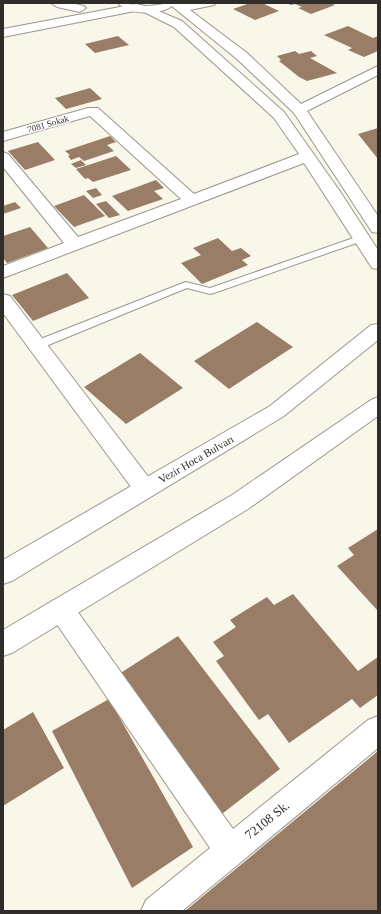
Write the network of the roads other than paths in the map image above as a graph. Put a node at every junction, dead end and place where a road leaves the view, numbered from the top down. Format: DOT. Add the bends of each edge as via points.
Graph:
graph roads {
  1 [pos="57,3"];
  2 [pos="98,3"];
  3 [pos="124,3"];
  4 [pos="210,3"];
  5 [pos="174,5"];
  6 [pos="80,8"];
  7 [pos="141,9"];
  8 [pos="3,24"];
  9 [pos="3,33"];
  10 [pos="378,70"];
  11 [pos="299,110"];
  12 [pos="3,137"];
  13 [pos="308,156"];
  14 [pos="3,157"];
  15 [pos="192,200"];
  16 [pos="378,228"];
  17 [pos="362,238"];
  18 [pos="75,245"];
  19 [pos="378,264"];
  20 [pos="3,272"];
  21 [pos="3,300"];
  22 [pos="378,330"];
  23 [pos="37,345"];
  24 [pos="378,405"];
  25 [pos="145,489"];
  26 [pos="3,573"];
  27 [pos="61,609"];
  28 [pos="3,644"];
  29 [pos="378,730"];
  30 [pos="230,850"];
  31 [pos="157,911"];
  1 -- 6 [label="street"];
  2 -- 6 [label="street"];
  3 -- 7 [label="street"];
  4 -- 5 [label="street"];
  5 -- 7 [label="street"];
  5 -- 11 [label="street" via="242,56"];
  6 -- 8 [label="street"];
  7 -- 9 [label="street"];
  7 -- 13 [label="street" via="178,24 280,115"];
  10 -- 11 [label="street"];
  11 -- 16 [label="street"];
  12 -- 15 [label="street, 7081 Sokak" via="93,111"];
  13 -- 15 [label="street"];
  13 -- 17 [label="street"];
  14 -- 18 [label="street"];
  15 -- 18 [label="street"];
  17 -- 19 [label="street"];
  17 -- 23 [label="lane" via="210,291 186,285"];
  18 -- 20 [label="street"];
  21 -- 23 [label="street"];
  22 -- 25 [label="street, Vezir Hoca Bulvarı" via="277,411"];
  23 -- 25 [label="street"];
  24 -- 27 [label="street" via="240,502"];
  25 -- 26 [label="street, Vezir Hoca Bulvarı"];
  27 -- 28 [label="street"];
  27 -- 30 [label="street"];
  29 -- 30 [label="street, 72108 Sk."];
  30 -- 31 [label="street, 72108 Sk."];
}
